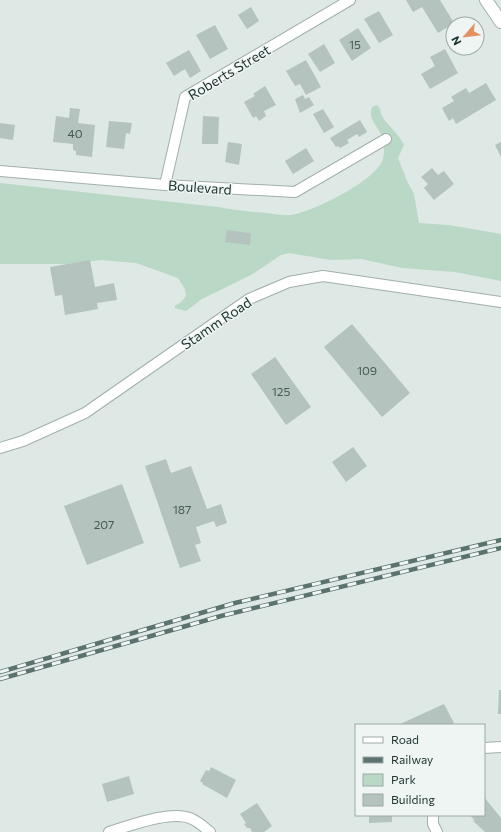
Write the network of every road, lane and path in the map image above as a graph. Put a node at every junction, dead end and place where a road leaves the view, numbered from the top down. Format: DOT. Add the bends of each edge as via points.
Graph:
graph roads {
  1 [pos="350,0"];
  2 [pos="486,0"];
  3 [pos="501,22"];
  4 [pos="386,139"];
  5 [pos="0,171"];
  6 [pos="165,184"];
  7 [pos="501,302"];
  8 [pos="0,448"];
  9 [pos="501,747"];
  10 [pos="485,748"];
  11 [pos="433,816"];
  12 [pos="110,832"];
  13 [pos="210,832"];
  14 [pos="437,832"];
  1 -- 6 [label="street, Roberts Street" via="185,97"];
  2 -- 3 [label="main road"];
  4 -- 6 [label="street, Boulevard" via="295,192"];
  5 -- 6 [label="street, Boulevard"];
  7 -- 8 [label="street, Stamm Road" via="323,276 290,282 249,299 84,413 23,441"];
  9 -- 10 [label="street"];
  11 -- 14 [label="street"];
  12 -- 13 [label="street" via="170,816 191,818"];
}
